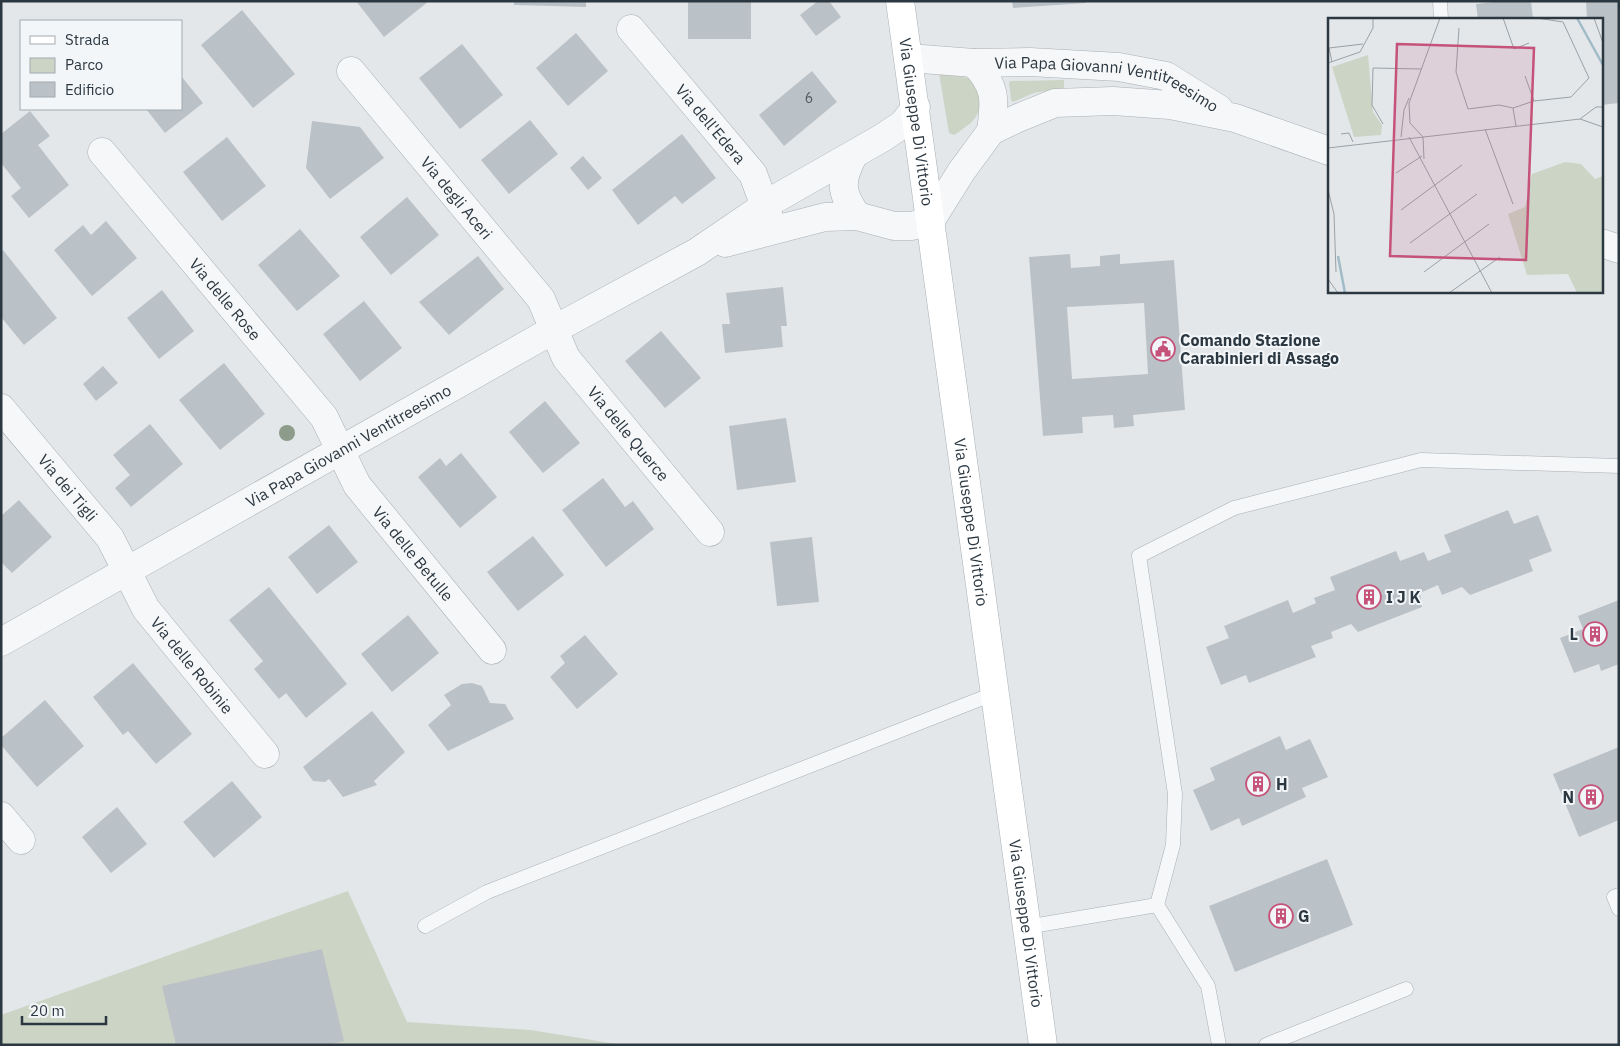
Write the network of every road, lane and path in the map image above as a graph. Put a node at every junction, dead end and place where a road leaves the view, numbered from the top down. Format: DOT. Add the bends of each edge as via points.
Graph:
graph roads {
  1 [pos="900,1"];
  2 [pos="1440,1"];
  3 [pos="1441,18"];
  4 [pos="631,29"];
  5 [pos="909,58"];
  6 [pos="974,63"];
  7 [pos="351,71"];
  8 [pos="916,107"];
  9 [pos="1236,118"];
  10 [pos="991,131"];
  11 [pos="1328,151"];
  12 [pos="102,152"];
  13 [pos="853,156"];
  14 [pos="857,216"];
  15 [pos="770,217"];
  16 [pos="931,220"];
  17 [pos="1602,243"];
  18 [pos="1619,249"];
  19 [pos="553,330"];
  20 [pos="1,408"];
  21 [pos="341,452"];
  22 [pos="1619,466"];
  23 [pos="710,532"];
  24 [pos="128,572"];
  25 [pos="1,642"];
  26 [pos="492,650"];
  27 [pos="993,694"];
  28 [pos="265,754"];
  29 [pos="1,816"];
  30 [pos="21,840"];
  31 [pos="1619,895"];
  32 [pos="1157,905"];
  33 [pos="1619,910"];
  34 [pos="424,926"];
  35 [pos="1026,927"];
  36 [pos="1406,989"];
  37 [pos="1043,1045"];
  38 [pos="1219,1045"];
  39 [pos="1266,1045"];
  1 -- 5 [label="main road, Via Giuseppe Di Vittorio"];
  2 -- 3 [label="lane"];
  4 -- 15 [label="street, Via dell'Edera" via="753,174"];
  5 -- 6 [label="street, Via Papa Giovanni Ventitreesimo"];
  5 -- 8 [label="main road, Via Giuseppe Di Vittorio"];
  6 -- 9 [label="street, Via Papa Giovanni Ventitreesimo" via="1030,62 1110,67 1166,76"];
  6 -- 10 [label="street, Via Papa Giovanni Ventitreesimo" via="992,85 995,102"];
  7 -- 19 [label="street, Via degli Aceri" via="540,299"];
  8 -- 13 [label="street, Via Papa Giovanni Ventitreesimo" via="903,124"];
  8 -- 16 [label="main road, Via Giuseppe Di Vittorio"];
  9 -- 10 [label="street, Via Papa Giovanni Ventitreesimo" via="1170,105 1113,101 1056,103"];
  9 -- 11 [label="street, Via Papa Giovanni Ventitreesimo"];
  10 -- 16 [label="street, Via Papa Giovanni Ventitreesimo"];
  12 -- 21 [label="street, Via delle Rose" via="324,417"];
  13 -- 14 [label="street" via="843,175 848,204"];
  13 -- 15 [label="street, Via Papa Giovanni Ventitreesimo"];
  14 -- 15 [label="street, Via Papa Giovanni Ventitreesimo"];
  14 -- 16 [label="street, Via Papa Giovanni Ventitreesimo" via="894,226 912,226"];
  15 -- 19 [label="street, Via Papa Giovanni Ventitreesimo" via="697,252"];
  16 -- 27 [label="main road, Via Giuseppe Di Vittorio"];
  17 -- 18 [label="street"];
  19 -- 21 [label="street, Via Papa Giovanni Ventitreesimo"];
  19 -- 23 [label="street, Via delle Querce" via="566,358"];
  20 -- 24 [label="street, Via dei Tigli" via="110,538"];
  21 -- 24 [label="street, Via Papa Giovanni Ventitreesimo"];
  21 -- 26 [label="street, Via delle Betulle" via="357,485"];
  22 -- 32 [label="lane" via="1421,460 1234,508 1139,556 1175,794 1173,844"];
  24 -- 25 [label="street, Via Papa Giovanni Ventitreesimo"];
  24 -- 28 [label="street, Via delle Robinie" via="146,609"];
  27 -- 34 [label="lane" via="487,892"];
  27 -- 35 [label="main road, Via Giuseppe Di Vittorio"];
  29 -- 30 [label="street"];
  31 -- 33 [label="lane" via="1614,897"];
  32 -- 35 [label="lane"];
  32 -- 38 [label="lane" via="1208,986"];
  35 -- 37 [label="main road, Via Giuseppe Di Vittorio"];
  36 -- 39 [label="lane"];
}
